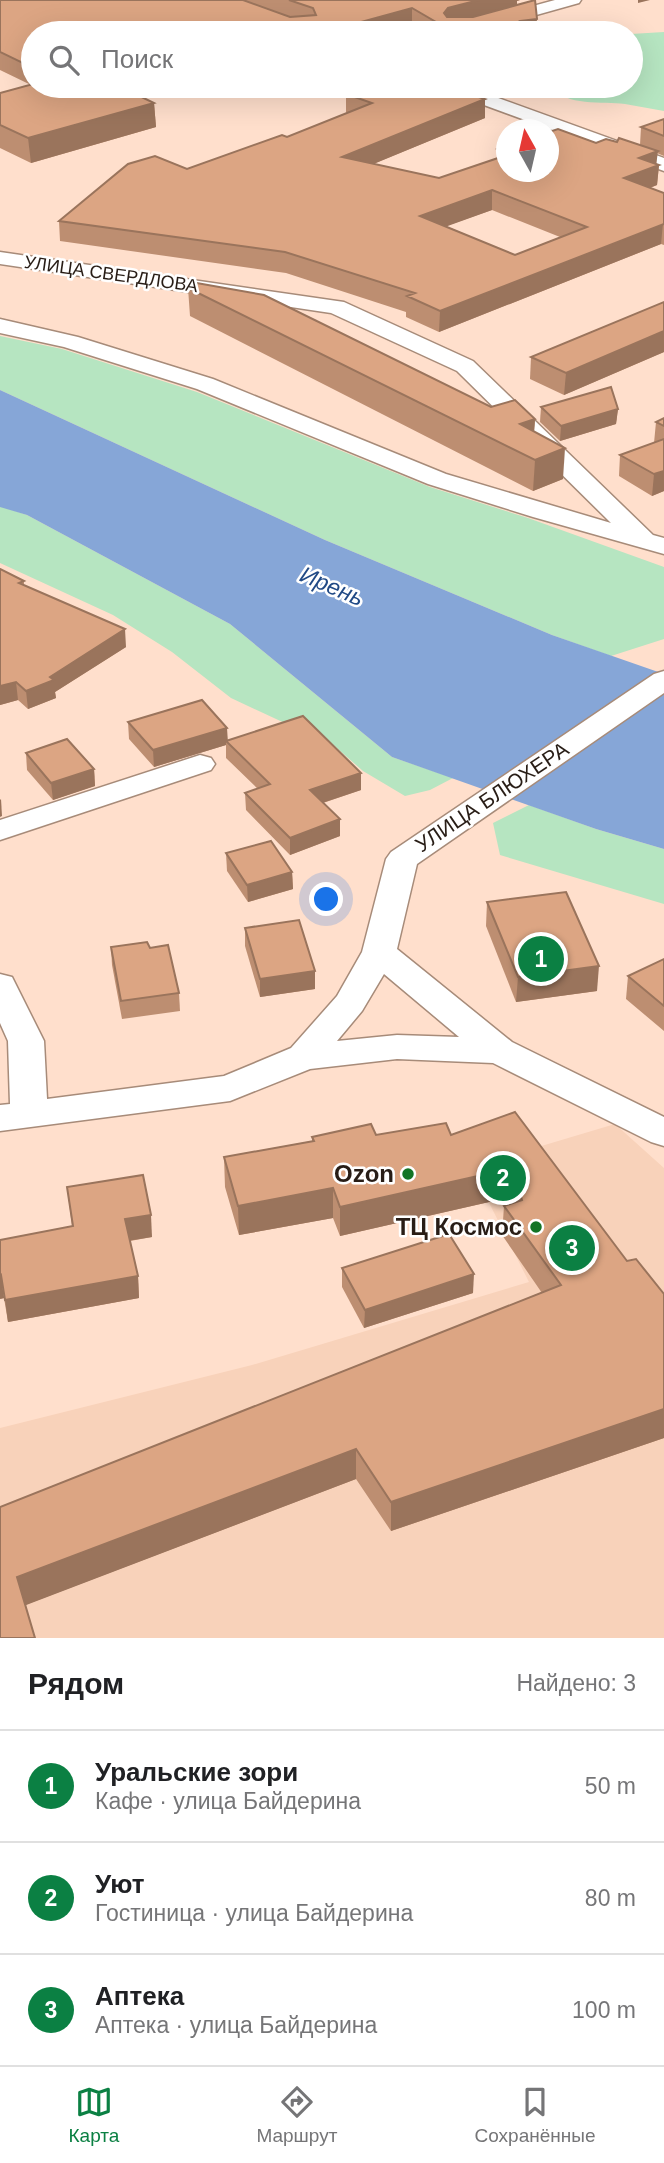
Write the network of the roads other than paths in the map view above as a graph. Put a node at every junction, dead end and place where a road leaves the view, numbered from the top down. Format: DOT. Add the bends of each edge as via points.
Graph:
graph roads {
  1 [pos="573,0"];
  2 [pos="497,21"];
  3 [pos="482,98"];
  4 [pos="664,165"];
  5 [pos="0,258"];
  6 [pos="0,326"];
  7 [pos="653,542"];
  8 [pos="664,680"];
  9 [pos="200,764"];
  10 [pos="0,830"];
  11 [pos="379,952"];
  12 [pos="0,985"];
  13 [pos="499,1051"];
  14 [pos="304,1057"];
  15 [pos="14,1116"];
  16 [pos="664,1133"];
  1 -- 2 [label="street"];
  3 -- 4 [label="street"];
  5 -- 7 [label="street, УЛИЦА СВЕРДЛОВА" via="336,307 465,366 567,468"];
  6 -- 7 [label="street, УЛИЦА СВЕРДЛОВА" via="70,342 205,384 437,479"];
  8 -- 11 [label="street, УЛИЦА БЛЮХЕРА" via="402,859"];
  9 -- 10 [label="street"];
  11 -- 13 [label="street"];
  11 -- 14 [label="street, УЛИЦА БЛЮХЕРА" via="350,1003"];
  12 -- 15 [label="street" via="26,1041"];
  13 -- 14 [label="street, УЛИЦА БЛЮХЕРА" via="397,1047"];
  13 -- 16 [label="street"];
  14 -- 15 [label="street, УЛИЦА БЛЮХЕРА" via="230,1088"];
}
